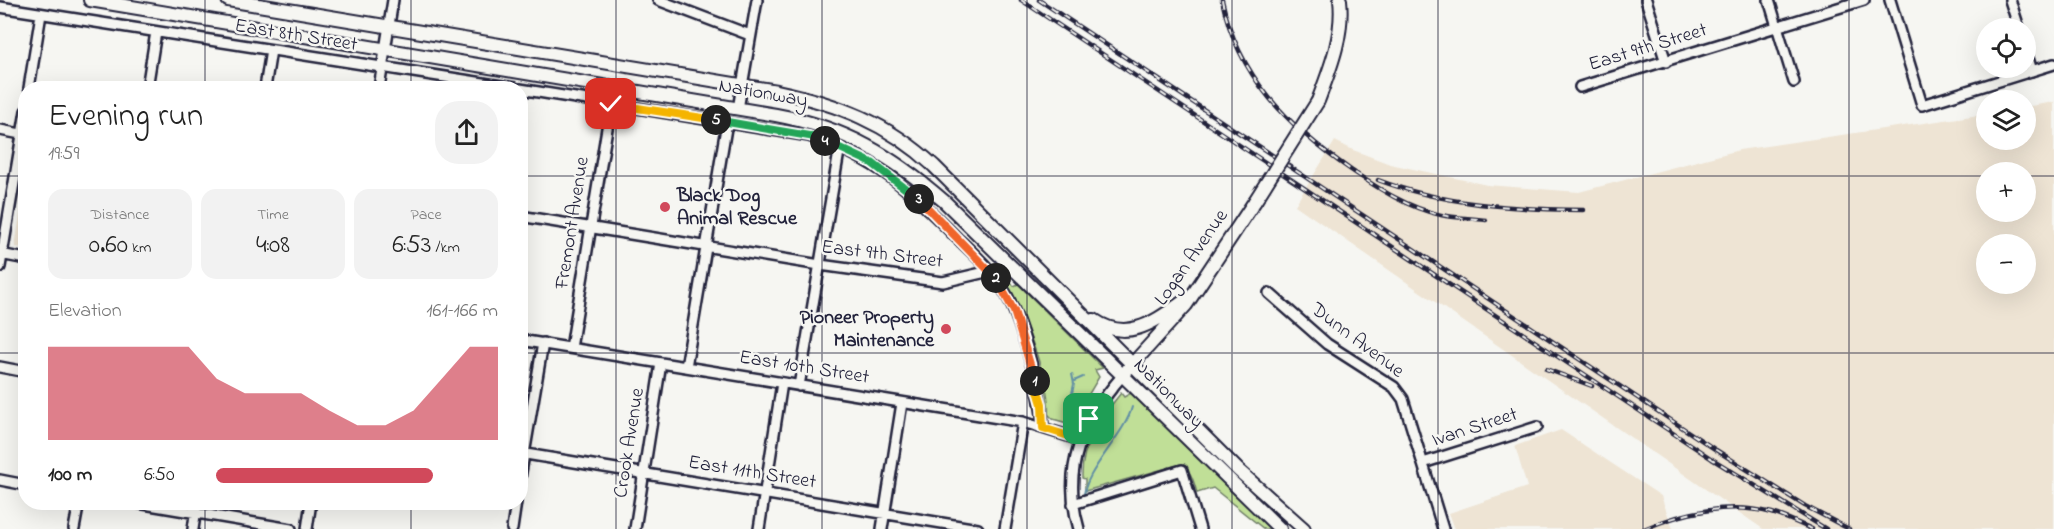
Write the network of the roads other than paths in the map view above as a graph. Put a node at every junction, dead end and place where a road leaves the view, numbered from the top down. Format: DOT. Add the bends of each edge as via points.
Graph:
graph roads {
  1 [pos="90,0"];
  2 [pos="228,0"];
  3 [pos="393,0"];
  4 [pos="658,0"];
  5 [pos="757,0"];
  6 [pos="1340,0"];
  7 [pos="1646,0"];
  8 [pos="1769,0"];
  9 [pos="1864,0"];
  10 [pos="1890,0"];
  11 [pos="2010,0"];
  12 [pos="0,7"];
  13 [pos="41,14"];
  14 [pos="2016,18"];
  15 [pos="388,26"];
  16 [pos="1777,27"];
  17 [pos="156,32"];
  18 [pos="750,35"];
  19 [pos="271,50"];
  20 [pos="385,51"];
  21 [pos="1666,62"];
  22 [pos="2054,64"];
  23 [pos="382,68"];
  24 [pos="2036,70"];
  25 [pos="2009,78"];
  26 [pos="30,81"];
  27 [pos="148,81"];
  28 [pos="266,81"];
  29 [pos="380,81"];
  30 [pos="461,81"];
  31 [pos="1794,82"];
  32 [pos="741,86"];
  33 [pos="1580,87"];
  34 [pos="528,90"];
  35 [pos="611,104"];
  36 [pos="738,109"];
  37 [pos="727,122"];
  38 [pos="0,130"];
  39 [pos="18,133"];
  40 [pos="840,146"];
  41 [pos="18,166"];
  42 [pos="528,217"];
  43 [pos="591,228"];
  44 [pos="706,246"];
  45 [pos="1,255"];
  46 [pos="18,258"];
  47 [pos="820,265"];
  48 [pos="0,267"];
  49 [pos="990,271"];
  50 [pos="1269,293"];
  51 [pos="1193,294"];
  52 [pos="1071,304"];
  53 [pos="528,341"];
  54 [pos="543,344"];
  55 [pos="572,348"];
  56 [pos="661,363"];
  57 [pos="1132,365"];
  58 [pos="0,367"];
  59 [pos="686,367"];
  60 [pos="18,370"];
  61 [pos="1122,376"];
  62 [pos="782,383"];
  63 [pos="799,386"];
  64 [pos="902,403"];
  65 [pos="1023,422"];
  66 [pos="528,423"];
  67 [pos="1537,427"];
  68 [pos="1043,428"];
  69 [pos="1081,440"];
  70 [pos="528,455"];
  71 [pos="1423,463"];
  72 [pos="644,474"];
  73 [pos="0,480"];
  74 [pos="18,483"];
  75 [pos="764,494"];
  76 [pos="1072,504"];
  77 [pos="78,510"];
  78 [pos="178,510"];
  79 [pos="196,510"];
  80 [pos="310,510"];
  81 [pos="515,510"];
  82 [pos="195,513"];
  83 [pos="884,513"];
  84 [pos="74,529"];
  85 [pos="193,529"];
  86 [pos="291,529"];
  87 [pos="307,529"];
  88 [pos="512,529"];
  89 [pos="635,529"];
  90 [pos="759,529"];
  91 [pos="882,529"];
  92 [pos="978,529"];
  93 [pos="1005,529"];
  94 [pos="1079,529"];
  95 [pos="1200,529"];
  96 [pos="1281,529"];
  97 [pos="1304,529"];
  98 [pos="1443,529"];
  1 -- 20 [label="main road, Nationway"];
  2 -- 15 [label="main road, Nationway"];
  3 -- 15 [label="street"];
  4 -- 18 [label="street"];
  5 -- 18 [label="street"];
  6 -- 51 [label="main road, Logan Avenue, bridge" via="1337,44 1318,101"];
  7 -- 21 [label="street"];
  8 -- 16 [label="street"];
  9 -- 16 [label="street, East 9th Street"];
  10 -- 25 [label="street" via="1922,105"];
  11 -- 14 [label="street"];
  12 -- 13 [label="street, East 8th Street"];
  13 -- 17 [label="street, East 8th Street"];
  13 -- 26 [label="street"];
  15 -- 20 [label="street"];
  15 -- 32 [label="main road, Nationway"];
  16 -- 21 [label="street, East 9th Street"];
  16 -- 31 [label="street"];
  17 -- 19 [label="street, East 8th Street"];
  17 -- 27 [label="street"];
  18 -- 32 [label="street"];
  19 -- 23 [label="street, East 8th Street"];
  19 -- 28 [label="street"];
  20 -- 23 [label="street"];
  20 -- 36 [label="main road, Nationway"];
  21 -- 33 [label="street, East 9th Street"];
  22 -- 24 [label="street"];
  23 -- 29 [label="street"];
  23 -- 30 [label="street, East 8th Street"];
  32 -- 36 [label="street"];
  32 -- 52 [label="main road, Nationway" via="840,107 886,128 934,166"];
  34 -- 35 [label="street"];
  35 -- 37 [label="street"];
  35 -- 43 [label="street, Fremont Avenue"];
  36 -- 61 [label="main road, Nationway" via="833,129 890,158 961,217"];
  37 -- 40 [label="street" via="809,136"];
  37 -- 44 [label="street"];
  38 -- 39 [label="street"];
  40 -- 47 [label="street"];
  40 -- 49 [label="street" via="912,192"];
  41 -- 45 [label="street"];
  42 -- 43 [label="street, East 9th Street"];
  43 -- 44 [label="street, East 9th Street"];
  43 -- 55 [label="street, Fremont Avenue"];
  44 -- 47 [label="street, East 9th Street"];
  44 -- 59 [label="street"];
  45 -- 46 [label="street"];
  45 -- 48 [label="street"];
  47 -- 49 [label="street, East 9th Street" via="943,282"];
  47 -- 63 [label="street"];
  49 -- 68 [label="street" via="1014,311 1042,404"];
  50 -- 71 [label="street, Dunn Avenue" via="1328,344 1394,387 1406,406"];
  51 -- 52 [label="main road" via="1154,322 1130,331 1105,327"];
  51 -- 57 [label="main road, Logan Avenue"];
  52 -- 57 [label="main road, Nationway"];
  53 -- 54 [label="street, East 10th Street"];
  54 -- 55 [label="street, East 10th Street"];
  54 -- 66 [label="street"];
  55 -- 56 [label="street, East 10th Street"];
  56 -- 59 [label="street, East 10th Street"];
  56 -- 72 [label="street, Crook Avenue"];
  57 -- 61 [label="main road, Logan Avenue"];
  57 -- 97 [label="main road, Nationway"];
  58 -- 60 [label="street"];
  59 -- 62 [label="street, East 10th Street"];
  61 -- 69 [label="street, Logan Avenue" via="1096,407"];
  61 -- 96 [label="main road, Nationway"];
  62 -- 63 [label="street, East 10th Street"];
  62 -- 75 [label="street"];
  63 -- 64 [label="street, East 10th Street"];
  64 -- 65 [label="street, East 10th Street"];
  64 -- 83 [label="street"];
  65 -- 68 [label="street, East 10th Street"];
  65 -- 93 [label="street"];
  67 -- 71 [label="street, Ivan Street"];
  68 -- 69 [label="street, East 10th Street"];
  69 -- 76 [label="street, Logan Avenue" via="1073,468"];
  70 -- 72 [label="street, East 11th Street"];
  71 -- 98 [label="street, Dunn Avenue"];
  72 -- 75 [label="street, East 11th Street"];
  72 -- 89 [label="street, Crook Avenue"];
  73 -- 74 [label="street"];
  75 -- 83 [label="street, East 11th Street"];
  75 -- 90 [label="street"];
  76 -- 94 [label="street, Logan Avenue"];
  76 -- 95 [label="street" via="1182,470"];
  77 -- 84 [label="street"];
  78 -- 82 [label="street"];
  79 -- 82 [label="street"];
  80 -- 87 [label="street"];
  81 -- 88 [label="street"];
  82 -- 85 [label="street"];
  82 -- 86 [label="street"];
  83 -- 91 [label="street"];
  83 -- 92 [label="street, East 11th Street"];
}
